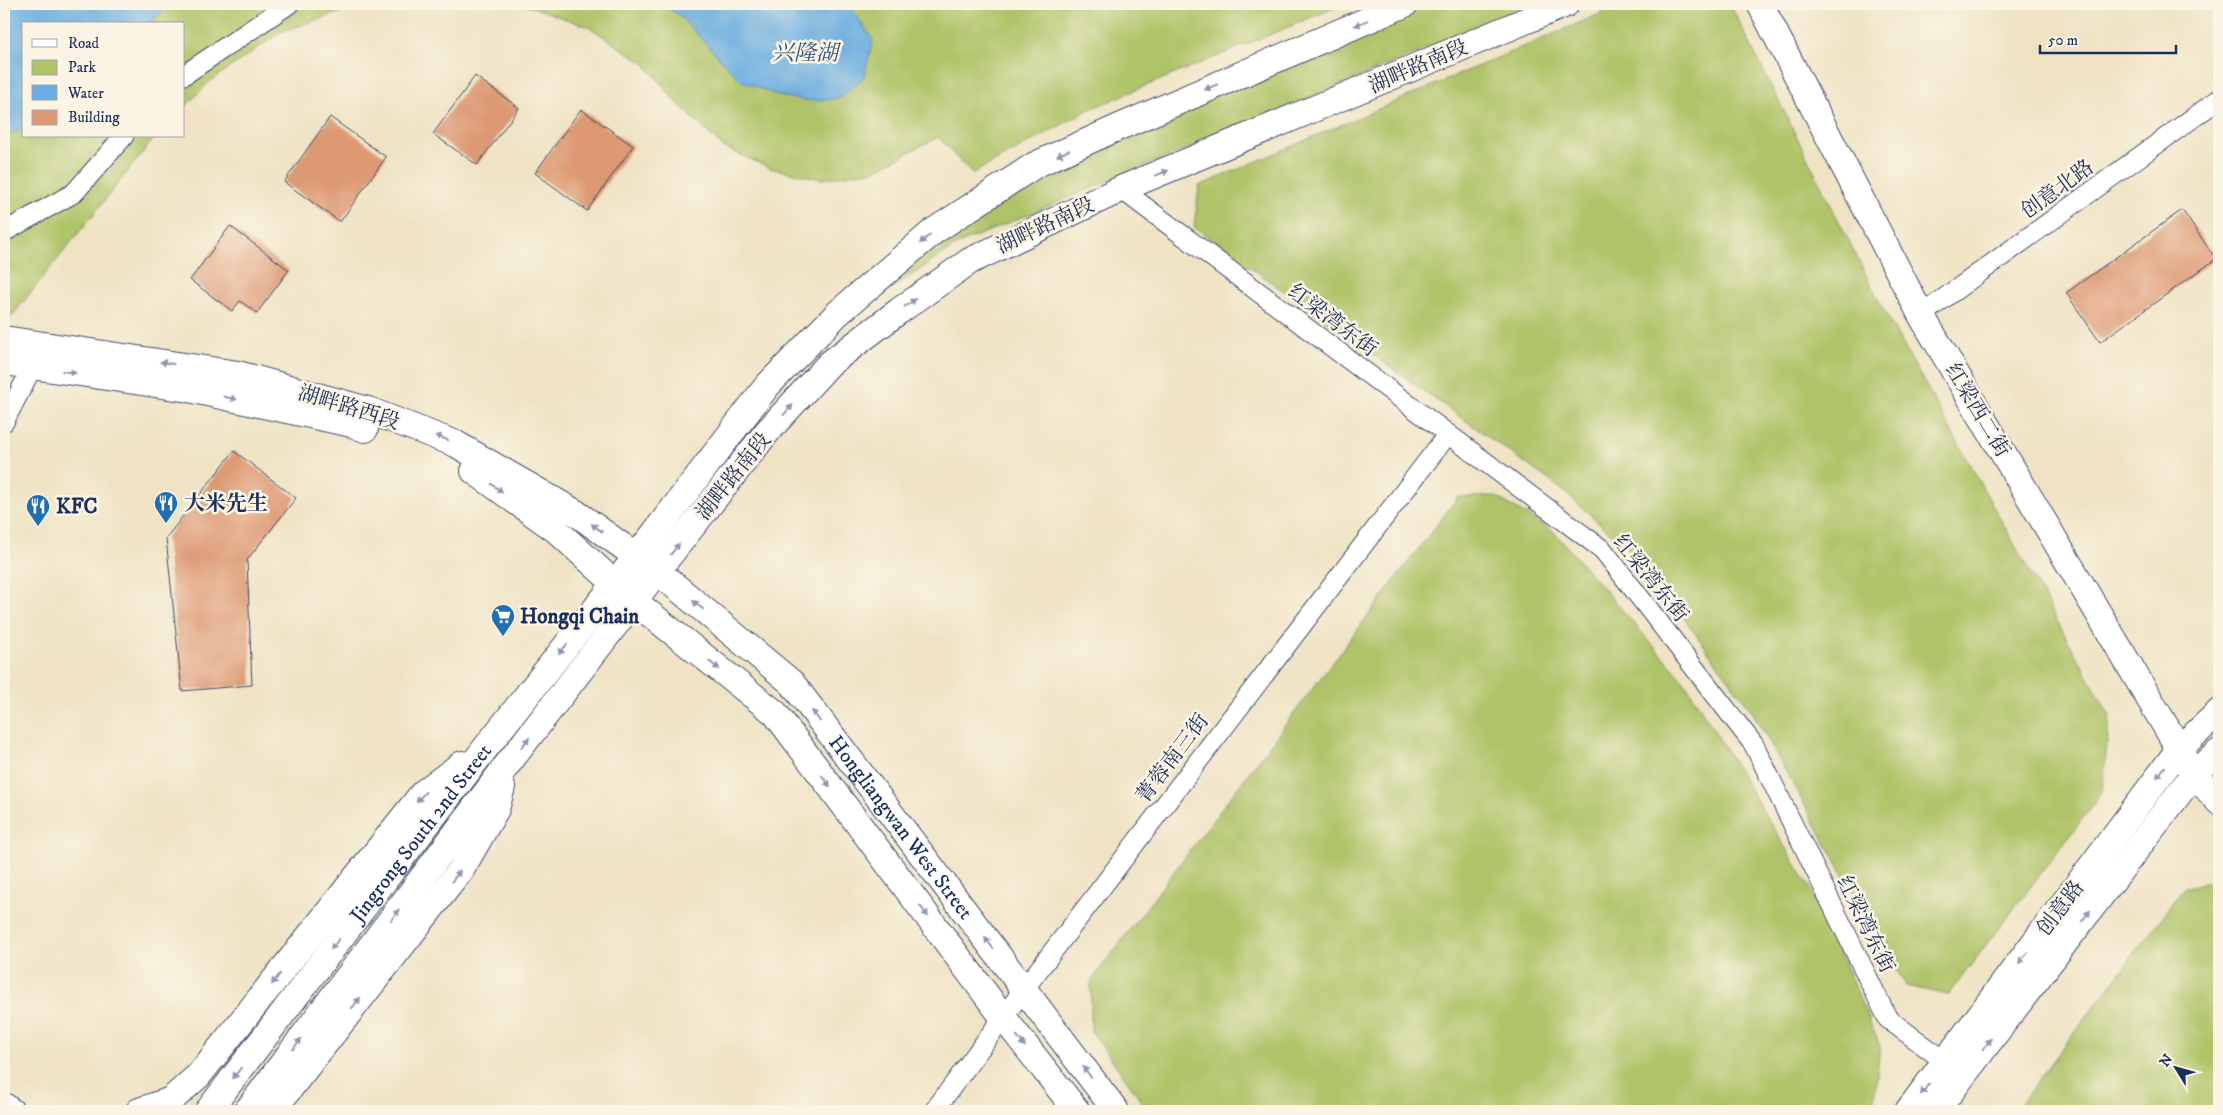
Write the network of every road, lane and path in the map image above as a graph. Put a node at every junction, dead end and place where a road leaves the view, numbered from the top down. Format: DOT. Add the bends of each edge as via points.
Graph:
graph roads {
  1 [pos="289,4"];
  2 [pos="1406,4"];
  3 [pos="1566,4"];
  4 [pos="1760,4"];
  5 [pos="185,74"];
  6 [pos="2219,99"];
  7 [pos="122,138"];
  8 [pos="1121,190"];
  9 [pos="4,232"];
  10 [pos="1921,315"];
  11 [pos="4,339"];
  12 [pos="34,355"];
  13 [pos="4,362"];
  14 [pos="4,422"];
  15 [pos="1448,434"];
  16 [pos="647,564"];
  17 [pos="615,584"];
  18 [pos="635,602"];
  19 [pos="2219,712"];
  20 [pos="487,746"];
  21 [pos="2180,748"];
  22 [pos="2219,752"];
  23 [pos="507,765"];
  24 [pos="2194,774"];
  25 [pos="2219,802"];
  26 [pos="1024,989"];
  27 [pos="1003,1017"];
  28 [pos="1954,1069"];
  29 [pos="139,1111"];
  30 [pos="208,1111"];
  31 [pos="247,1111"];
  32 [pos="272,1111"];
  33 [pos="934,1111"];
  34 [pos="1077,1111"];
  35 [pos="1116,1111"];
  36 [pos="1908,1111"];
  37 [pos="1936,1111"];
  1 -- 5 [label="street"];
  2 -- 16 [label="main road, 湖畔路南段, one-way" via="1035,165 934,231 838,313 767,386"];
  8 -- 3 [label="main road, 湖畔路南段, one-way"];
  4 -- 10 [label="main road, 红梁西二街"];
  6 -- 10 [label="street, 创意北路"];
  7 -- 9 [label="street" via="74,193"];
  8 -- 15 [label="street, 红梁湾东街"];
  16 -- 8 [label="main road, 湖畔路南段, one-way" via="829,364 970,261"];
  10 -- 21 [label="main road, 红梁西二街"];
  11 -- 12 [label="main road, 湖畔路西段"];
  12 -- 13 [label="main road, 湖畔路西段"];
  12 -- 14 [label="street"];
  16 -- 12 [label="main road, 湖畔路西段, one-way" via="576,513 456,444 368,410 238,374"];
  12 -- 17 [label="main road, 湖畔路西段, one-way" via="352,424 469,468 556,530"];
  15 -- 26 [label="street, 菁蓉南三街"];
  15 -- 28 [label="street, 红梁湾东街" via="1603,550 1754,745 1888,1019"];
  16 -- 17 [label="main road, Jingrong South 2nd Street"];
  16 -- 18 [label="main road, 湖畔路南段"];
  26 -- 16 [label="main road, Hongliangwan West Street, one-way" via="792,683"];
  17 -- 18 [label="main road, 湖畔路西段"];
  17 -- 20 [label="main road, Jingrong South 2nd Street, one-way"];
  23 -- 18 [label="main road, Jingrong South 2nd Street, one-way"];
  18 -- 27 [label="main road, Hongliangwan West Street, one-way" via="775,713"];
  19 -- 21 [label="main road, 创意路"];
  20 -- 29 [label="main road, one-way" via="423,793 199,1075 171,1100"];
  20 -- 30 [label="main road, Jingrong South 2nd Street, one-way"];
  21 -- 24 [label="main road, 红梁西二街"];
  21 -- 28 [label="main road, 创意路, one-way"];
  22 -- 24 [label="main road, 创意路"];
  31 -- 23 [label="main road, Jingrong South 2nd Street, one-way"];
  32 -- 23 [label="main road, one-way" via="461,870 496,809"];
  24 -- 25 [label="main road, 红梁西二街"];
  28 -- 24 [label="main road, 创意路, one-way"];
  26 -- 27 [label="street, 菁蓉南三街"];
  35 -- 26 [label="main road, Hongliangwan West Street, one-way"];
  27 -- 33 [label="street, 菁蓉南三街"];
  27 -- 34 [label="main road, Hongliangwan West Street, one-way"];
  28 -- 36 [label="main road, 创意路, one-way"];
  28 -- 37 [label="main road, 创意路"];
}
